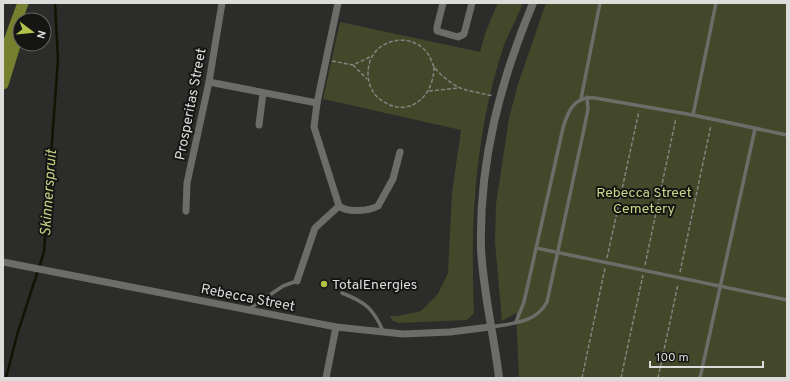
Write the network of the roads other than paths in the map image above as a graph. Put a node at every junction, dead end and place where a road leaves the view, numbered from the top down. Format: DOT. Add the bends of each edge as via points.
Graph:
graph roads {
  1 [pos="23,3"];
  2 [pos="222,3"];
  3 [pos="338,3"];
  4 [pos="443,3"];
  5 [pos="472,3"];
  6 [pos="533,3"];
  7 [pos="600,3"];
  8 [pos="716,3"];
  9 [pos="13,52"];
  10 [pos="3,57"];
  11 [pos="209,82"];
  12 [pos="3,84"];
  13 [pos="263,93"];
  14 [pos="587,97"];
  15 [pos="581,99"];
  16 [pos="317,103"];
  17 [pos="693,115"];
  18 [pos="259,125"];
  19 [pos="755,128"];
  20 [pos="787,135"];
  21 [pos="400,152"];
  22 [pos="339,206"];
  23 [pos="186,211"];
  24 [pos="536,248"];
  25 [pos="558,253"];
  26 [pos="3,262"];
  27 [pos="297,281"];
  28 [pos="720,286"];
  29 [pos="342,294"];
  30 [pos="787,300"];
  31 [pos="248,310"];
  32 [pos="516,322"];
  33 [pos="336,327"];
  34 [pos="490,327"];
  35 [pos="383,333"];
  36 [pos="326,378"];
  37 [pos="499,378"];
  38 [pos="700,378"];
  1 -- 10 [label="main road"];
  2 -- 11 [label="street, Prosperitas Street"];
  3 -- 16 [label="street"];
  4 -- 5 [label="street" via="437,31 458,37 464,34"];
  6 -- 34 [label="street" via="503,83 488,152 481,249"];
  7 -- 15 [label="lane"];
  8 -- 17 [label="lane"];
  9 -- 12 [label="main road"];
  11 -- 13 [label="street"];
  11 -- 23 [label="street, Prosperitas Street" via="188,183"];
  13 -- 16 [label="street"];
  13 -- 18 [label="street"];
  14 -- 15 [label="lane"];
  14 -- 17 [label="lane"];
  14 -- 25 [label="lane" via="586,117"];
  15 -- 24 [label="lane" via="575,102 568,112 563,128"];
  16 -- 22 [label="street" via="314,127"];
  17 -- 19 [label="lane"];
  19 -- 20 [label="lane"];
  19 -- 28 [label="lane"];
  21 -- 22 [label="street" via="392,179 378,206 366,210 344,209"];
  22 -- 27 [label="street" via="317,224"];
  24 -- 25 [label="lane"];
  24 -- 32 [label="lane" via="524,302"];
  25 -- 28 [label="lane"];
  25 -- 32 [label="lane" via="547,302 543,309 532,318"];
  26 -- 31 [label="street, Rebecca Street"];
  27 -- 31 [label="lane" via="283,286"];
  28 -- 30 [label="lane"];
  28 -- 38 [label="lane"];
  29 -- 35 [label="lane" via="369,307 376,315"];
  31 -- 33 [label="street, Rebecca Street"];
  32 -- 34 [label="lane"];
  33 -- 35 [label="street, Rebecca Street"];
  33 -- 36 [label="street"];
  34 -- 35 [label="street, Rebecca Street" via="426,334"];
  34 -- 37 [label="street"];
}
